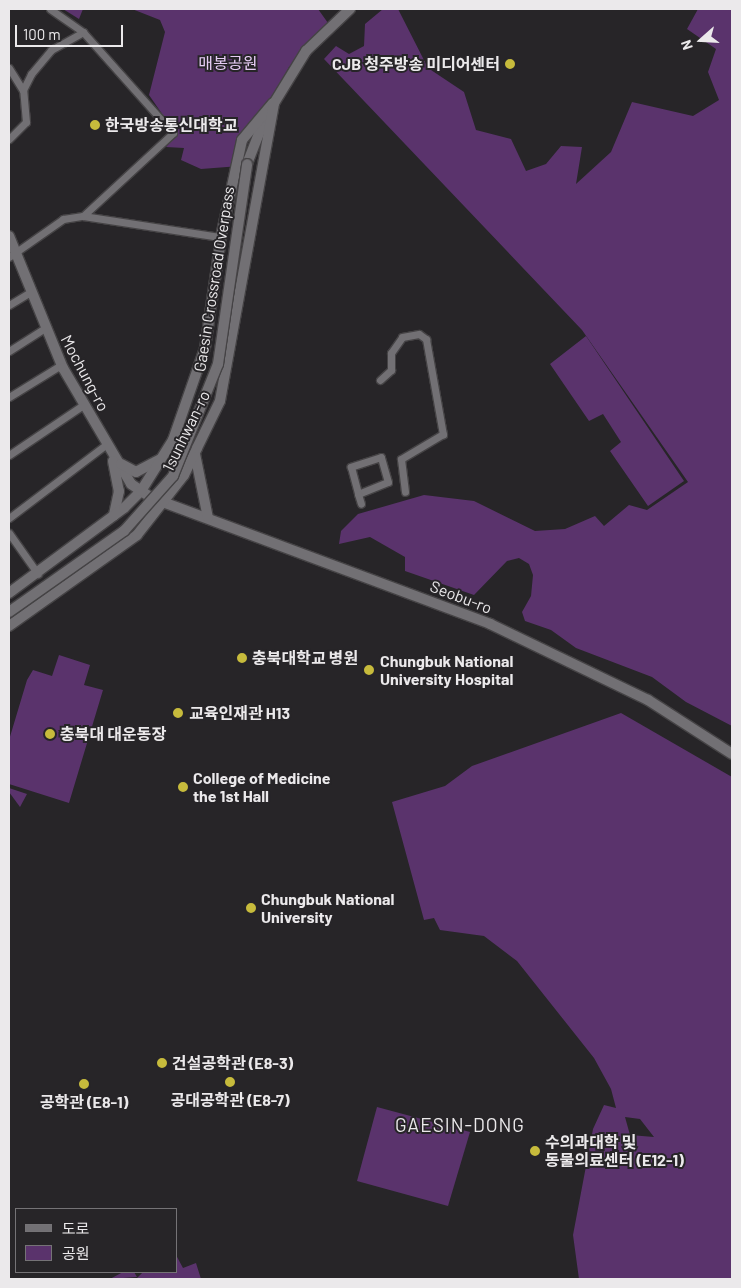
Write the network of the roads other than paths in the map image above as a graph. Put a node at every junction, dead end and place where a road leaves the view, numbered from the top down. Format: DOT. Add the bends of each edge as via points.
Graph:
graph roads {
  1 [pos="50,9"];
  2 [pos="350,9"];
  3 [pos="83,32"];
  4 [pos="9,68"];
  5 [pos="23,90"];
  6 [pos="274,102"];
  7 [pos="9,139"];
  8 [pos="247,164"];
  9 [pos="83,216"];
  10 [pos="9,236"];
  11 [pos="221,237"];
  12 [pos="13,255"];
  13 [pos="31,292"];
  14 [pos="9,305"];
  15 [pos="45,328"];
  16 [pos="9,351"];
  17 [pos="61,365"];
  18 [pos="380,380"];
  19 [pos="9,398"];
  20 [pos="83,405"];
  21 [pos="107,444"];
  22 [pos="194,454"];
  23 [pos="9,455"];
  24 [pos="163,456"];
  25 [pos="118,462"];
  26 [pos="141,491"];
  27 [pos="405,492"];
  28 [pos="358,494"];
  29 [pos="163,502"];
  30 [pos="361,504"];
  31 [pos="9,518"];
  32 [pos="113,518"];
  33 [pos="208,518"];
  34 [pos="9,534"];
  35 [pos="38,574"];
  36 [pos="9,593"];
  37 [pos="9,612"];
  38 [pos="9,626"];
  39 [pos="732,754"];
  1 -- 3 [label="street"];
  2 -- 6 [label="main road, 1sunhwan-ro" via="306,51"];
  3 -- 5 [label="street" via="51,50"];
  3 -- 9 [label="street" via="173,133"];
  4 -- 5 [label="street"];
  5 -- 7 [label="street" via="26,122"];
  6 -- 8 [label="main road, 1sunhwan-ro"];
  6 -- 11 [label="main road" via="242,140"];
  6 -- 22 [label="main road, 1sunhwan-ro" via="220,401"];
  8 -- 37 [label="main road, Gaesin Crossroad Overpass, bridge" via="218,364 173,476 124,531"];
  9 -- 11 [label="street"];
  9 -- 12 [label="street" via="63,219"];
  10 -- 12 [label="main road, Mochung-ro"];
  11 -- 24 [label="main road" via="205,348 188,403"];
  12 -- 13 [label="main road, Mochung-ro"];
  13 -- 14 [label="street"];
  13 -- 15 [label="main road, Mochung-ro"];
  15 -- 16 [label="street"];
  15 -- 17 [label="main road, Mochung-ro"];
  17 -- 19 [label="street"];
  17 -- 20 [label="main road, Mochung-ro"];
  18 -- 27 [label="street" via="391,370 391,353 402,337 419,334 426,339 444,434 401,459"];
  20 -- 21 [label="main road, Mochung-ro"];
  20 -- 23 [label="street"];
  21 -- 25 [label="main road, Mochung-ro"];
  21 -- 31 [label="street"];
  21 -- 32 [label="main road" via="119,491"];
  22 -- 29 [label="main road, 1sunhwan-ro"];
  22 -- 33 [label="main road"];
  24 -- 25 [label="main road" via="136,472"];
  24 -- 26 [label="main road"];
  25 -- 26 [label="main road, Mochung-ro" via="131,484"];
  26 -- 29 [label="main road, Mochung-ro"];
  26 -- 32 [label="main road"];
  28 -- 28 [label="street" via="351,467 380,457 388,482"];
  28 -- 30 [label="street"];
  29 -- 33 [label="main road, Seobu-ro"];
  29 -- 38 [label="main road, 1sunhwan-ro" via="136,535"];
  32 -- 35 [label="main road"];
  33 -- 39 [label="main road, Seobu-ro" via="490,624 648,700"];
  34 -- 35 [label="street"];
  35 -- 36 [label="main road"];
}
